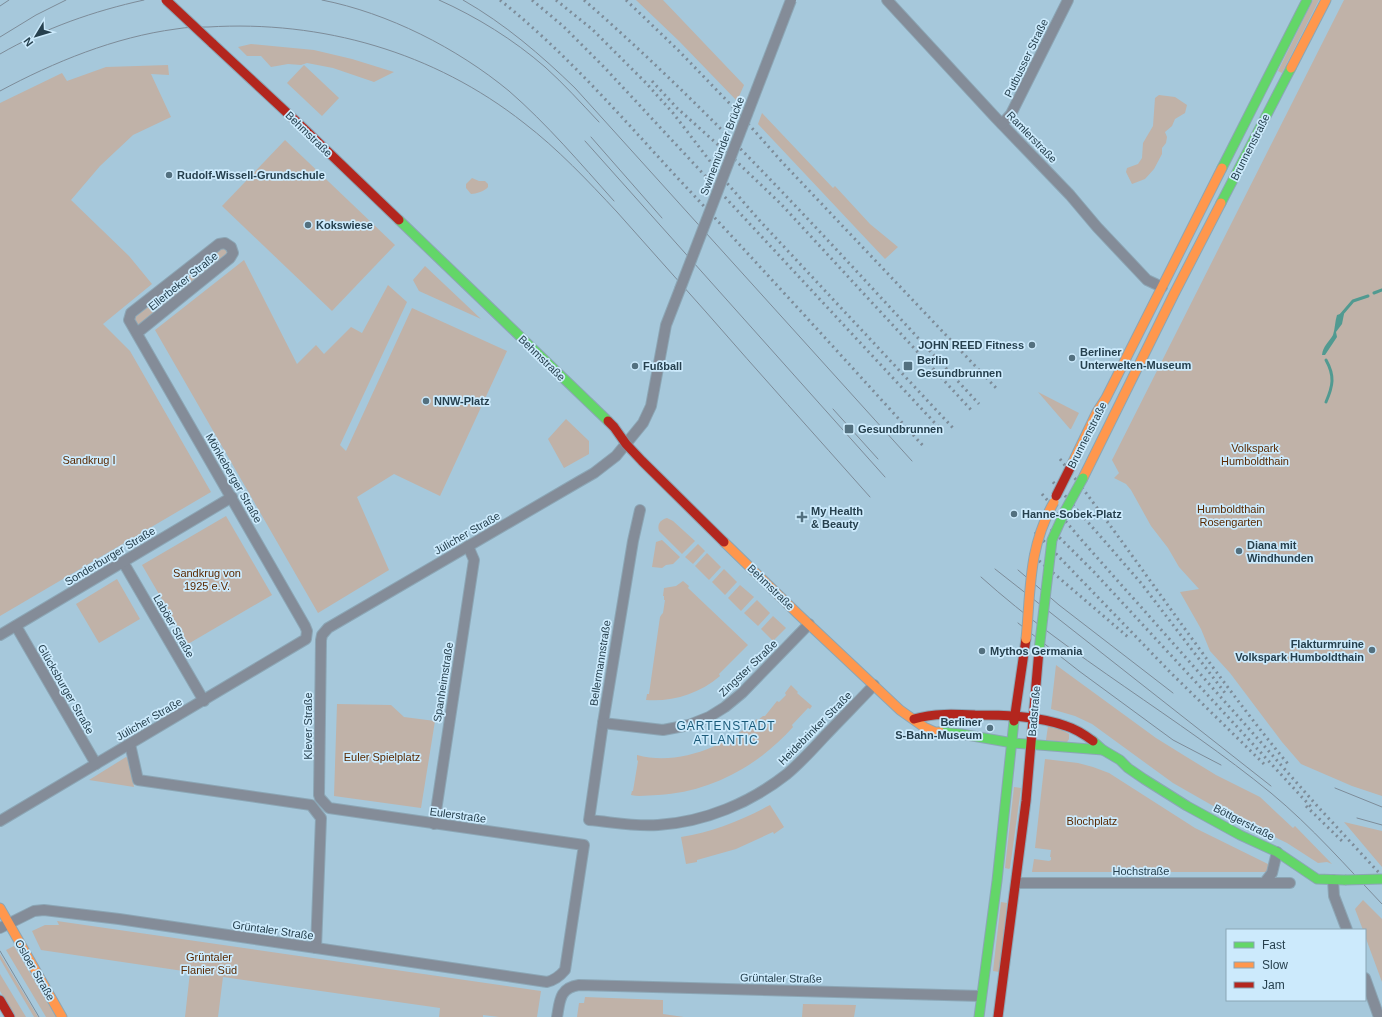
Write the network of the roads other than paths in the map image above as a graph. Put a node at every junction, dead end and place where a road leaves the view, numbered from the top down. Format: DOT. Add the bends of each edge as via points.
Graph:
graph roads {
  1 [pos="166,0"];
  2 [pos="791,0"];
  3 [pos="887,0"];
  4 [pos="1068,0"];
  5 [pos="1307,0"];
  6 [pos="1326,0"];
  7 [pos="1002,124"];
  8 [pos="1178,255"];
  9 [pos="1191,261"];
  10 [pos="1162,288"];
  11 [pos="1174,294"];
  12 [pos="137,334"];
  13 [pos="626,444"];
  14 [pos="232,497"];
  15 [pos="640,510"];
  16 [pos="1052,540"];
  17 [pos="1037,542"];
  18 [pos="468,546"];
  19 [pos="123,562"];
  20 [pos="809,624"];
  21 [pos="16,626"];
  22 [pos="0,635"];
  23 [pos="307,636"];
  24 [pos="320,640"];
  25 [pos="874,685"];
  26 [pos="204,701"];
  27 [pos="1015,716"];
  28 [pos="914,719"];
  29 [pos="1033,719"];
  30 [pos="602,723"];
  31 [pos="1012,743"];
  32 [pos="130,744"];
  33 [pos="1031,745"];
  34 [pos="1102,750"];
  35 [pos="96,764"];
  36 [pos="329,808"];
  37 [pos="589,820"];
  38 [pos="0,821"];
  39 [pos="434,824"];
  40 [pos="1277,852"];
  41 [pos="1382,879"];
  42 [pos="1333,880"];
  43 [pos="997,881"];
  44 [pos="1016,882"];
  45 [pos="1265,882"];
  46 [pos="1290,883"];
  47 [pos="0,908"];
  48 [pos="4,926"];
  49 [pos="1347,929"];
  50 [pos="316,948"];
  51 [pos="1366,981"];
  52 [pos="547,982"];
  53 [pos="981,996"];
  54 [pos="0,1000"];
  55 [pos="10,1017"];
  56 [pos="62,1017"];
  57 [pos="557,1017"];
  58 [pos="979,1017"];
  59 [pos="998,1017"];
  60 [pos="1379,1017"];
  1 -- 13 [label="main road, Behmstraße, bridge" via="609,422"];
  2 -- 13 [label="street, Swinemünder Brücke, bridge" via="670,313 651,406 643,423"];
  3 -- 7 [label="street, Ramlerstraße"];
  4 -- 7 [label="street, Putbusser Straße" via="1011,114"];
  5 -- 8 [label="main road, Brunnenstraße"];
  6 -- 9 [label="main road, Brunnenstraße"];
  7 -- 10 [label="street, Ramlerstraße" via="1070,194 1147,280"];
  8 -- 9 [label="main road"];
  8 -- 10 [label="main road, Brunnenstraße"];
  9 -- 11 [label="main road, Brunnenstraße"];
  10 -- 11 [label="main road"];
  10 -- 17 [label="main road, Brunnenstraße, bridge" via="1097,412"];
  11 -- 16 [label="main road, Brunnenstraße, bridge"];
  12 -- 12 [label="street, Ellerbeker Straße" via="230,258 234,253 231,247 225,243 219,244 131,313 129,320"];
  12 -- 14 [label="street, Mönkeberger Straße"];
  13 -- 18 [label="street, Jülicher Straße" via="616,456 594,473"];
  13 -- 20 [label="main road, Behmstraße"];
  14 -- 19 [label="street, Sonderburger Straße"];
  14 -- 23 [label="street, Mönkeberger Straße" via="305,626"];
  15 -- 30 [label="street, Bellermannstraße"];
  16 -- 29 [label="main road, Badstraße, bridge"];
  17 -- 27 [label="main road, Badstraße, bridge"];
  18 -- 24 [label="street, Jülicher Straße" via="328,628"];
  18 -- 39 [label="street, Spanheimstraße" via="474,560"];
  19 -- 21 [label="street, Sonderburger Straße"];
  19 -- 26 [label="street, Laböer Straße"];
  20 -- 25 [label="main road, Behmstraße"];
  20 -- 30 [label="street, Zingster Straße" via="742,693 709,717 689,725 663,730"];
  21 -- 22 [label="street, Sonderburger Straße"];
  21 -- 35 [label="street, Glücksburger Straße"];
  23 -- 26 [label="street, Jülicher Straße" via="297,646"];
  24 -- 36 [label="street, Klever Straße" via="320,798"];
  25 -- 28 [label="main road, Behmstraße" via="900,710"];
  25 -- 37 [label="street, Heidebrinker Straße" via="786,775 733,807 705,817 659,826"];
  26 -- 32 [label="street, Jülicher Straße"];
  27 -- 28 [label="main road" via="950,714"];
  27 -- 29 [label="main road, Böttgerstraße"];
  27 -- 31 [label="main road, Badstraße"];
  28 -- 31 [label="main road, Behmstraße" via="935,732"];
  29 -- 33 [label="main road, Badstraße"];
  29 -- 34 [label="main road, Böttgerstraße" via="1068,726 1084,734"];
  30 -- 37 [label="street, Bellermannstraße"];
  31 -- 33 [label="main road, Behmstraße"];
  31 -- 43 [label="main road, Badstraße"];
  32 -- 35 [label="street, Jülicher Straße"];
  32 -- 50 [label="street" via="138,780 312,805 321,818"];
  33 -- 34 [label="main road, Böttgerstraße"];
  33 -- 44 [label="main road, Badstraße"];
  34 -- 40 [label="main road, Böttgerstraße" via="1187,806"];
  35 -- 38 [label="street, Jülicher Straße"];
  36 -- 39 [label="street, Eulerstraße"];
  39 -- 52 [label="street, Eulerstraße" via="584,845 565,967 556,979"];
  40 -- 42 [label="main road, Böttgerstraße" via="1318,879"];
  40 -- 45 [label="street" via="1272,873"];
  41 -- 42 [label="main road, bridge"];
  42 -- 49 [label="street" via="1334,896"];
  43 -- 44 [label="main road"];
  43 -- 53 [label="main road, Badstraße"];
  44 -- 45 [label="street, Hochstraße"];
  44 -- 59 [label="main road, Badstraße"];
  45 -- 46 [label="street, Hochstraße"];
  47 -- 48 [label="main road, Osloer Straße"];
  48 -- 50 [label="street, Grüntaler Straße" via="34,911 44,910"];
  48 -- 56 [label="main road, Osloer Straße"];
  50 -- 52 [label="street, Grüntaler Straße"];
  51 -- 60 [label="street"];
  53 -- 57 [label="street, Grüntaler Straße" via="579,985 568,989 560,997"];
  53 -- 58 [label="main road, Badstraße"];
  54 -- 55 [label="main road"];
}
